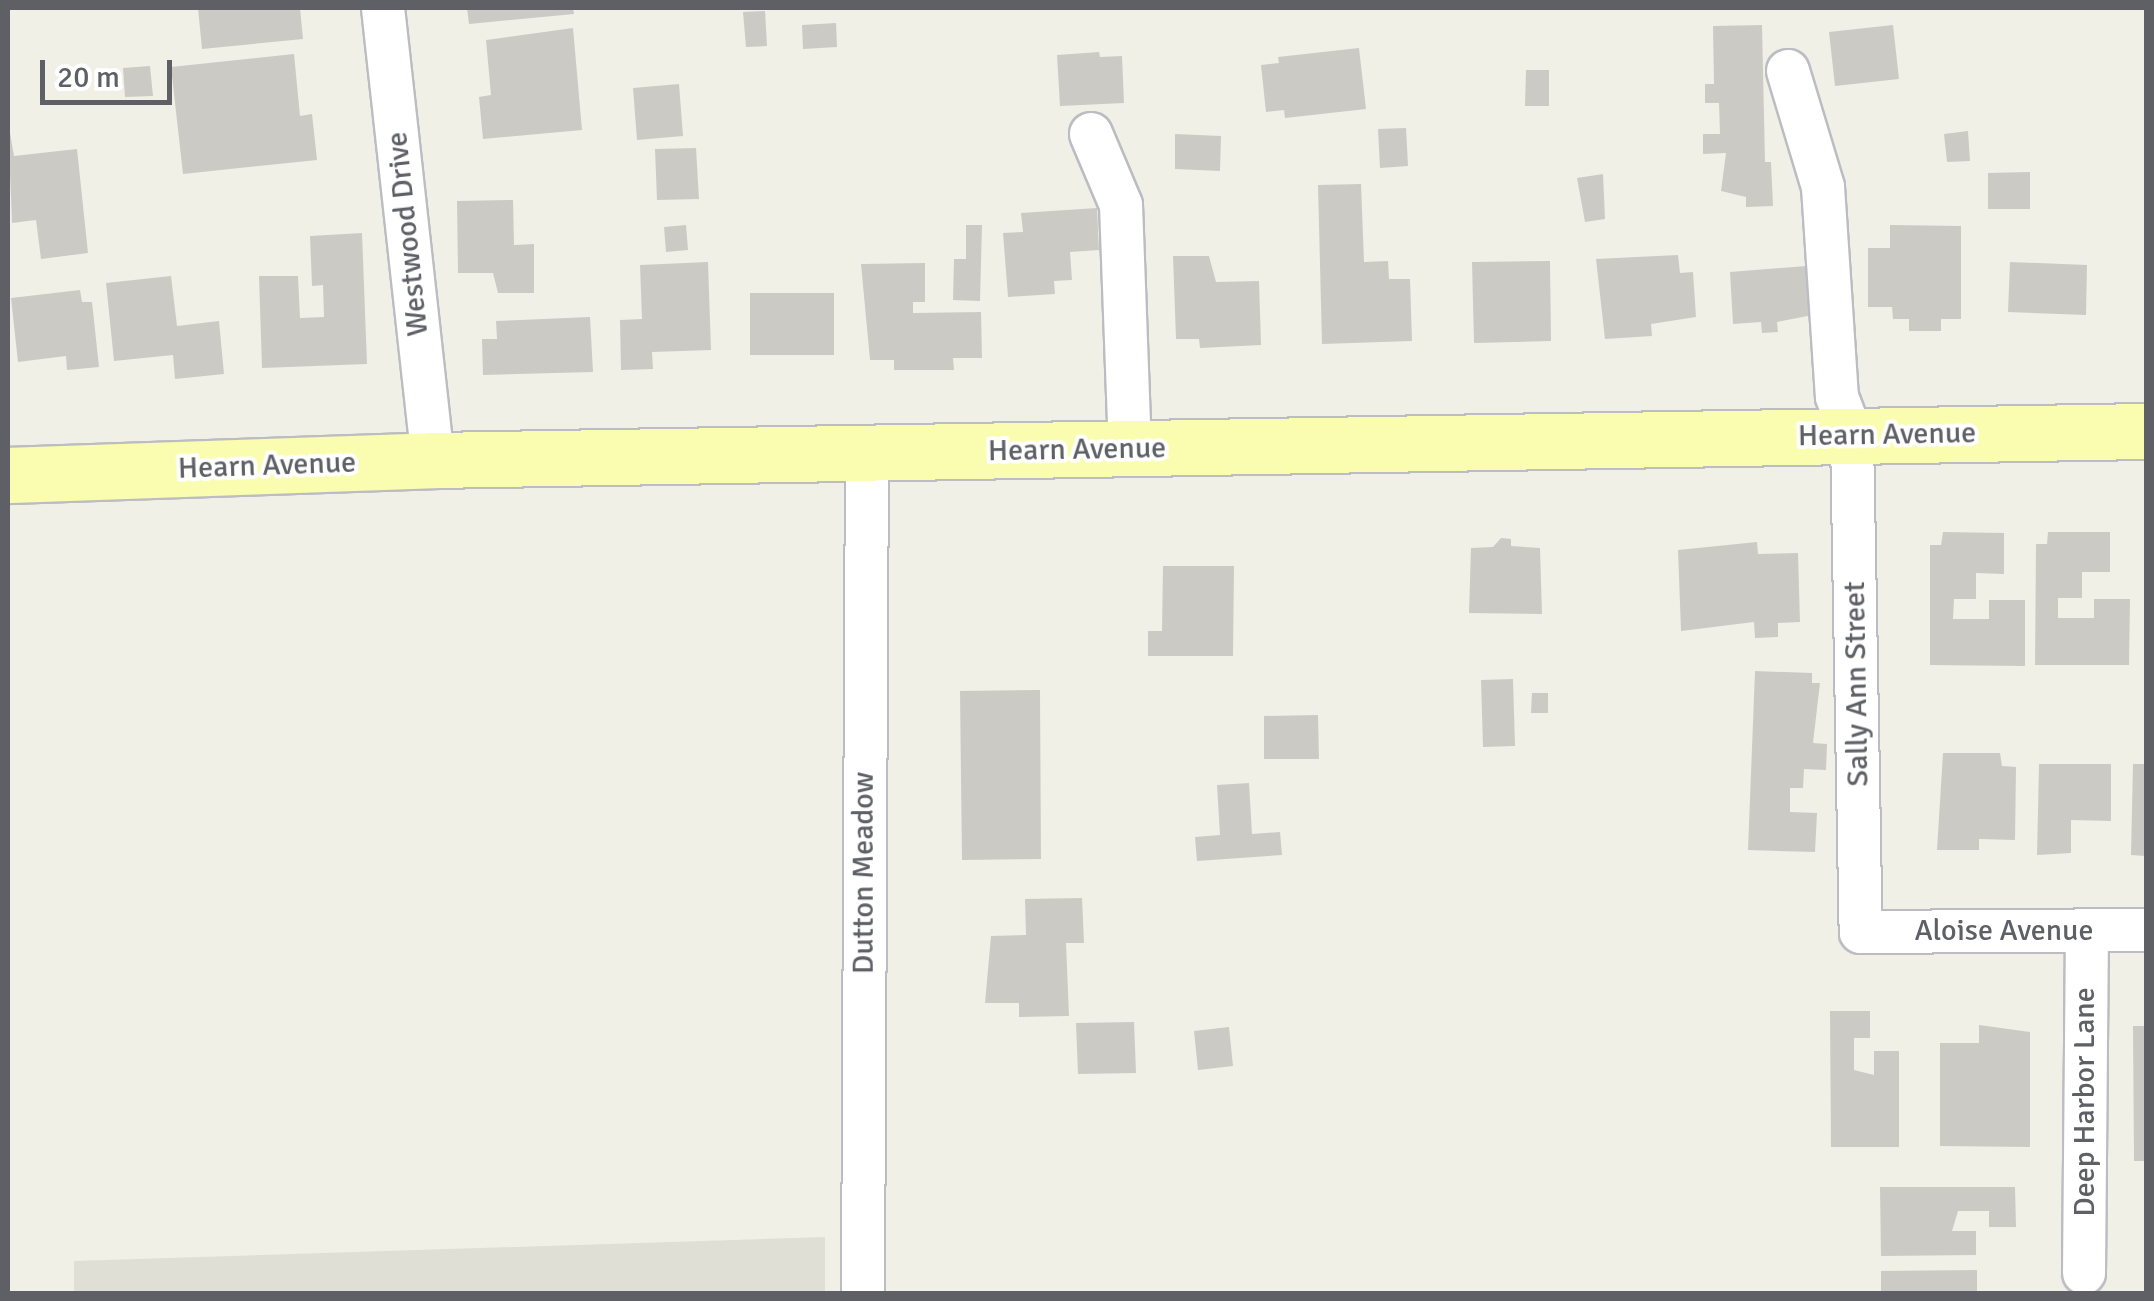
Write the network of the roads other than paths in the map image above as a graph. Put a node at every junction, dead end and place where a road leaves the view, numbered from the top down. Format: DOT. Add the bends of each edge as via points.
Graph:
graph roads {
  1 [pos="384,8"];
  2 [pos="1788,71"];
  3 [pos="1091,134"];
  4 [pos="2146,430"];
  5 [pos="1852,436"];
  6 [pos="1130,449"];
  7 [pos="867,453"];
  8 [pos="433,460"];
  9 [pos="8,474"];
  10 [pos="2146,930"];
  11 [pos="2087,931"];
  12 [pos="1861,932"];
  13 [pos="2084,1272"];
  14 [pos="863,1294"];
  1 -- 8 [label="street, Westwood Drive"];
  2 -- 5 [label="street, Sally Ann Street" via="1823,187 1837,397"];
  3 -- 6 [label="street" via="1121,206"];
  4 -- 5 [label="main road, Hearn Avenue"];
  5 -- 6 [label="main road, Hearn Avenue"];
  5 -- 12 [label="street, Sally Ann Street"];
  6 -- 7 [label="main road, Hearn Avenue"];
  7 -- 8 [label="main road, Hearn Avenue"];
  7 -- 14 [label="street, Dutton Meadow"];
  8 -- 9 [label="main road, Hearn Avenue"];
  10 -- 11 [label="street, Aloise Avenue"];
  11 -- 12 [label="street, Aloise Avenue"];
  11 -- 13 [label="street, Deep Harbor Lane"];
}
